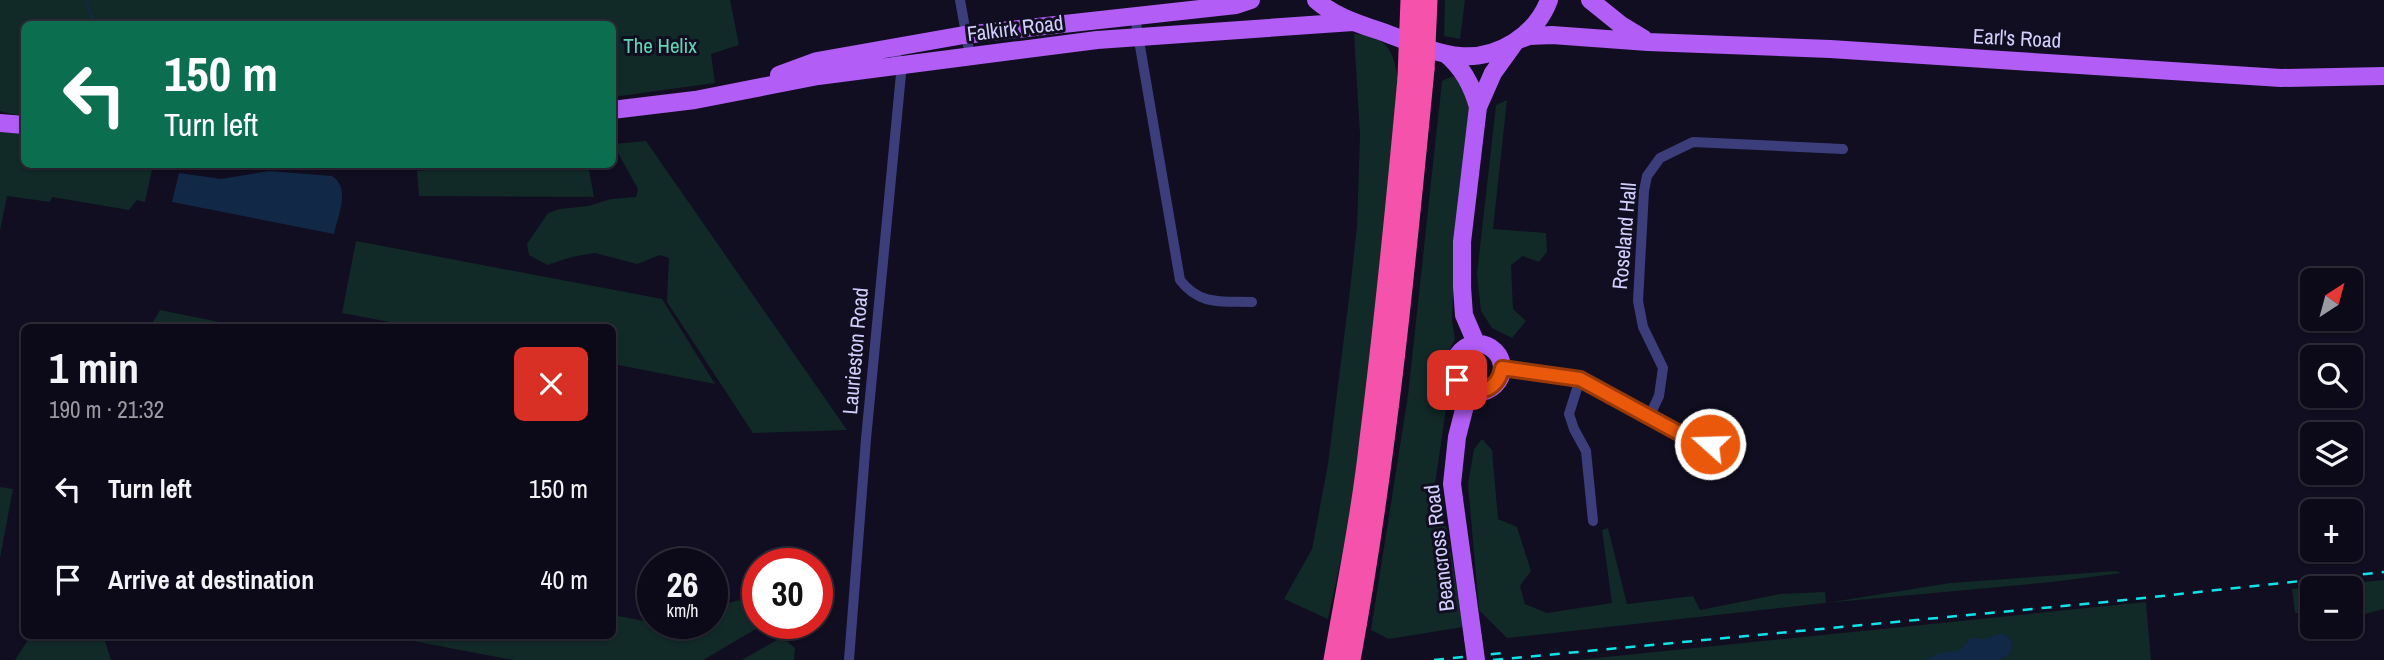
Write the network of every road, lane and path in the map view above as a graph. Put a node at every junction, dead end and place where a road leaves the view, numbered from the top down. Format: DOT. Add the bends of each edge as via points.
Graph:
graph roads {
  1 [pos="960,0"];
  2 [pos="1251,0"];
  3 [pos="1316,0"];
  4 [pos="1410,0"];
  5 [pos="1428,0"];
  6 [pos="1549,0"];
  7 [pos="1590,0"];
  8 [pos="1135,17"];
  9 [pos="1353,22"];
  10 [pos="964,35"];
  11 [pos="1138,36"];
  12 [pos="1517,41"];
  13 [pos="1648,42"];
  14 [pos="894,47"];
  15 [pos="1446,54"];
  16 [pos="970,56"];
  17 [pos="899,65"];
  18 [pos="2384,76"];
  19 [pos="726,93"];
  20 [pos="1478,107"];
  21 [pos="616,110"];
  22 [pos="1843,149"];
  23 [pos="1252,302"];
  24 [pos="1476,343"];
  25 [pos="1502,368"];
  26 [pos="1580,379"];
  27 [pos="1469,390"];
  28 [pos="1649,417"];
  29 [pos="1710,444"];
  30 [pos="1593,521"];
  31 [pos="1349,624"];
  32 [pos="849,660"];
  33 [pos="1333,660"];
  34 [pos="1351,660"];
  35 [pos="1476,660"];
  1 -- 10 [label="street"];
  2 -- 8 [label="main road, Falkirk Road"];
  3 -- 9 [label="main road"];
  4 -- 31 [label="highway, bridge" via="1389,269"];
  5 -- 31 [label="highway, bridge" via="1408,259 1388,427"];
  6 -- 12 [label="main road" via="1535,26"];
  7 -- 13 [label="main road"];
  8 -- 10 [label="main road, Falkirk Road"];
  8 -- 11 [label="street"];
  9 -- 11 [label="main road, Falkirk Road"];
  9 -- 15 [label="main road"];
  10 -- 14 [label="main road, Falkirk Road"];
  10 -- 16 [label="street"];
  11 -- 16 [label="main road, Falkirk Road"];
  11 -- 23 [label="street" via="1180,280 1196,297 1209,301"];
  12 -- 13 [label="main road, Earl's Road" via="1541,34"];
  12 -- 15 [label="main road, Earl's Road" via="1475,56"];
  12 -- 20 [label="main road" via="1492,75"];
  13 -- 18 [label="main road, Earl's Road" via="2281,78"];
  14 -- 17 [label="street, Laurieston Road"];
  14 -- 19 [label="main road, Falkirk Road" via="817,61"];
  15 -- 20 [label="main road" via="1467,78"];
  16 -- 17 [label="main road, Falkirk Road"];
  17 -- 19 [label="main road, Falkirk Road"];
  17 -- 32 [label="street, Laurieston Road"];
  19 -- 21 [label="main road, Falkirk Road"];
  20 -- 24 [label="main road" via="1462,242 1464,315"];
  22 -- 28 [label="street, Roseland Hall" via="1693,142 1660,158 1647,176 1644,191 1638,301 1643,327 1663,368"];
  24 -- 25 [label="main road" via="1495,351"];
  24 -- 27 [label="main road" via="1459,352 1454,363 1457,380"];
  25 -- 26 [label="street"];
  25 -- 27 [label="main road" via="1490,388"];
  26 -- 28 [label="street"];
  26 -- 30 [label="street" via="1569,414 1586,451"];
  27 -- 35 [label="main road, Beancross Road, bridge" via="1452,484"];
  28 -- 29 [label="street" via="1690,439"];
  31 -- 33 [label="highway"];
  31 -- 34 [label="highway"];
}
